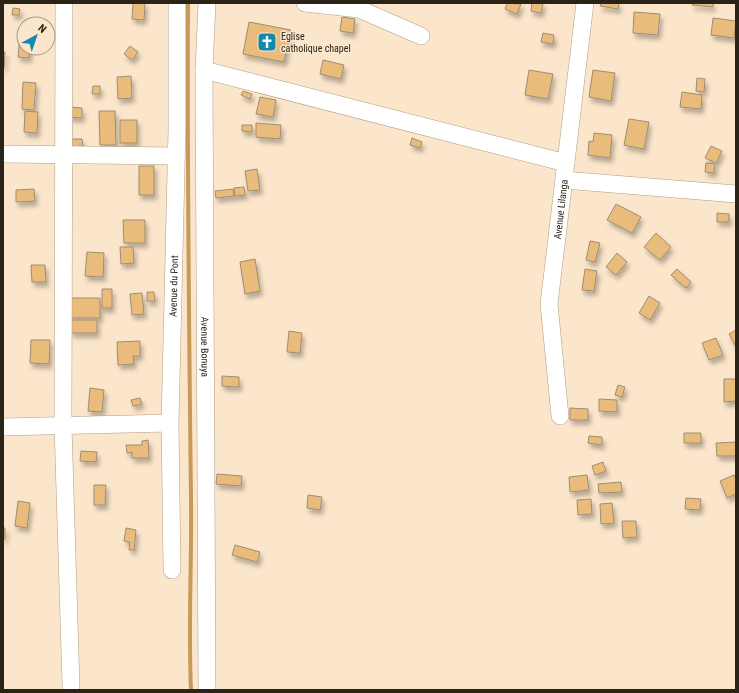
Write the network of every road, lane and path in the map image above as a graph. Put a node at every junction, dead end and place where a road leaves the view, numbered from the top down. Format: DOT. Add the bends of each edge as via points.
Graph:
graph roads {
  1 [pos="64,3"];
  2 [pos="177,3"];
  3 [pos="207,3"];
  4 [pos="305,3"];
  5 [pos="585,3"];
  6 [pos="421,36"];
  7 [pos="204,70"];
  8 [pos="3,154"];
  9 [pos="63,154"];
  10 [pos="176,156"];
  11 [pos="566,163"];
  12 [pos="564,180"];
  13 [pos="736,194"];
  14 [pos="560,416"];
  15 [pos="170,423"];
  16 [pos="63,426"];
  17 [pos="3,427"];
  18 [pos="172,570"];
  19 [pos="71,686"];
  20 [pos="207,690"];
  1 -- 9 [label="street"];
  2 -- 10 [label="street, Avenue du Pont"];
  3 -- 7 [label="street, Avenue Bonuya"];
  4 -- 6 [label="street" via="359,10"];
  5 -- 11 [label="street, Avenue Lilanga"];
  7 -- 11 [label="street"];
  7 -- 20 [label="street, Avenue Bonuya"];
  8 -- 9 [label="street"];
  9 -- 10 [label="street"];
  9 -- 16 [label="street"];
  10 -- 15 [label="street, Avenue du Pont"];
  11 -- 12 [label="street, Avenue Lilanga"];
  12 -- 13 [label="street"];
  12 -- 14 [label="street, Avenue Lilanga" via="549,304"];
  15 -- 16 [label="street"];
  15 -- 18 [label="street, Avenue du Pont"];
  16 -- 17 [label="street"];
  16 -- 19 [label="street"];
}
